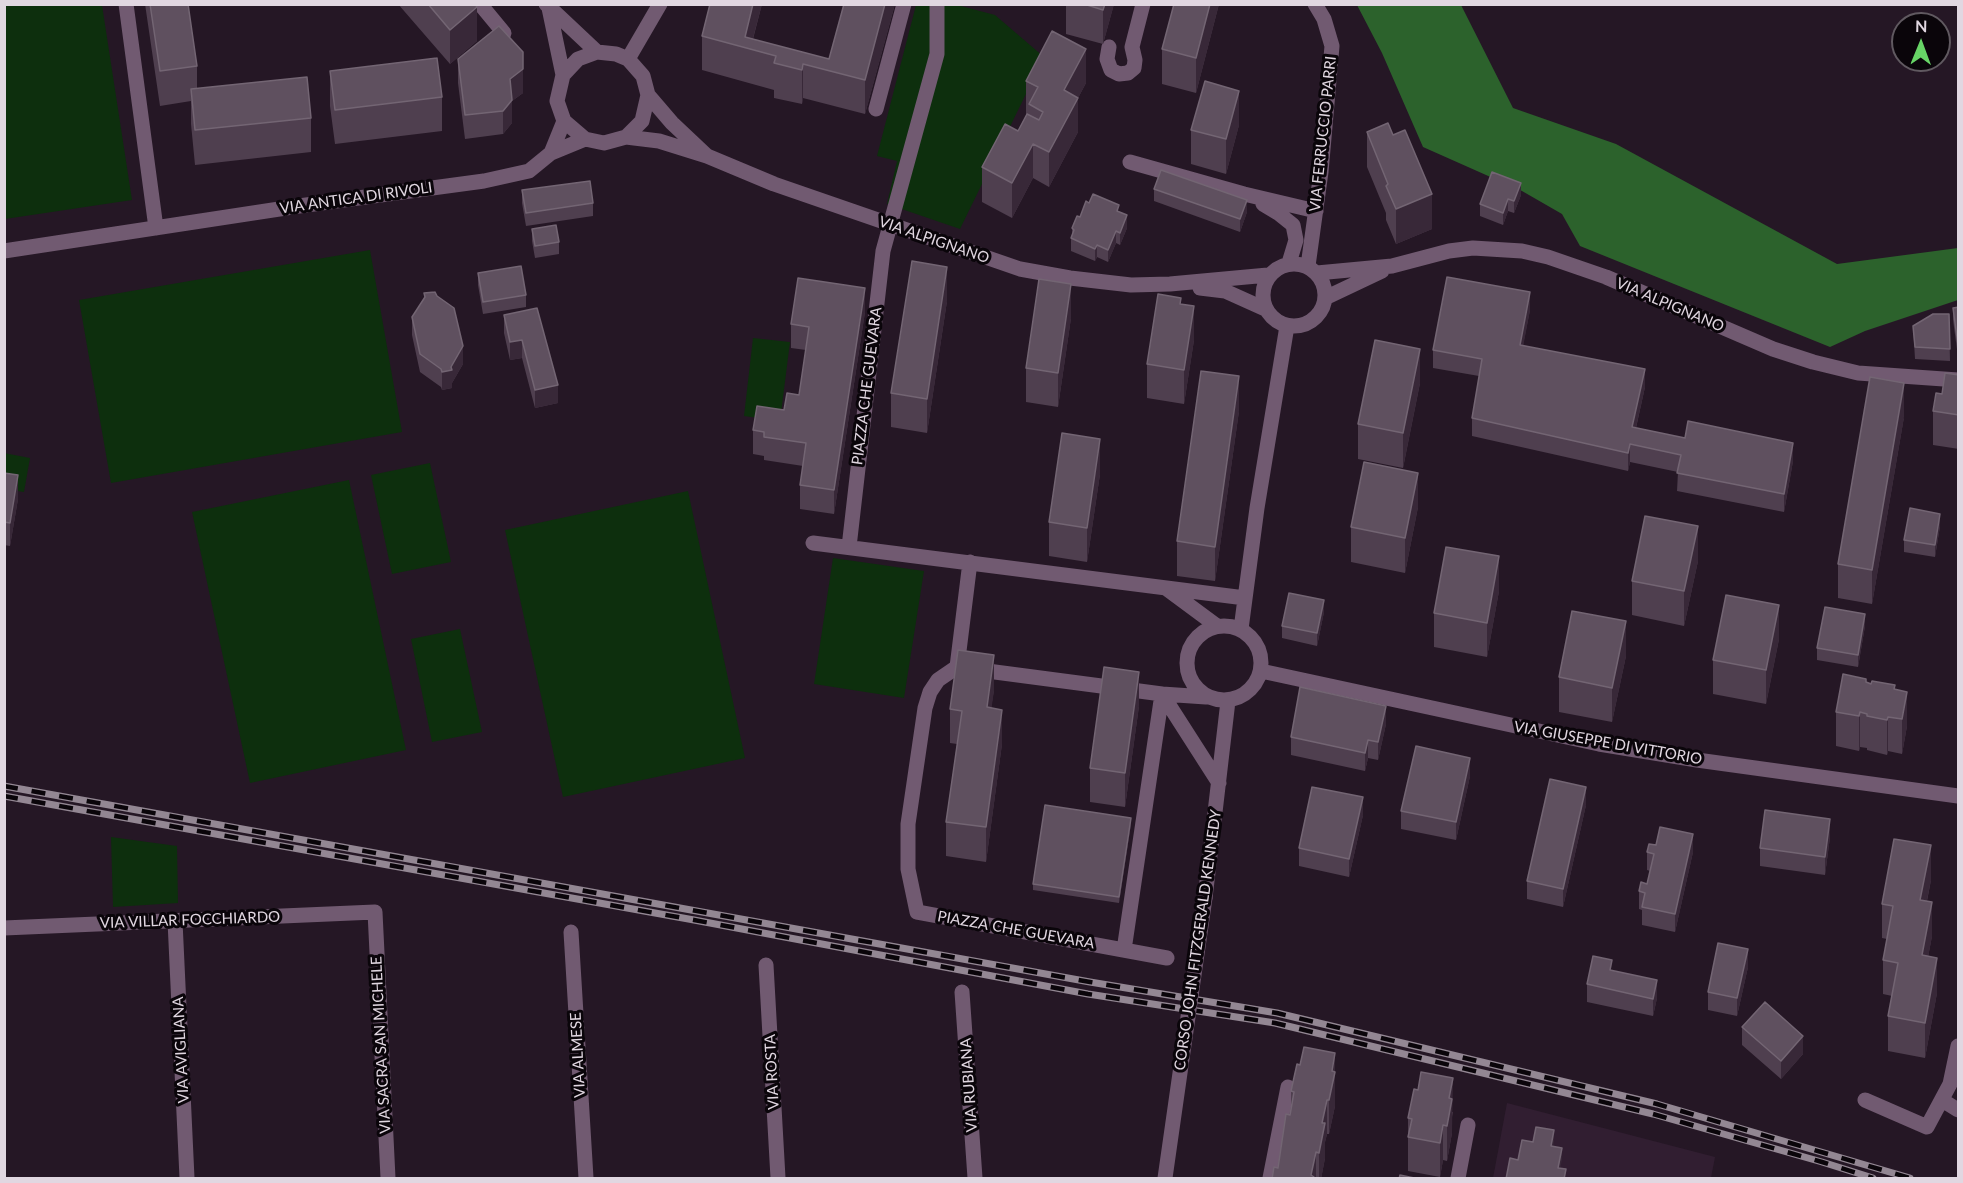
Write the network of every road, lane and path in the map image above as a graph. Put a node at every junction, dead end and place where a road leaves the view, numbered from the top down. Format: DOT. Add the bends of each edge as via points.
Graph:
graph roads {
  1 [pos="126,4"];
  2 [pos="480,4"];
  3 [pos="660,4"];
  4 [pos="904,4"];
  5 [pos="937,4"];
  6 [pos="1143,4"];
  7 [pos="1315,4"];
  8 [pos="547,6"];
  9 [pos="504,33"];
  10 [pos="1109,47"];
  11 [pos="597,52"];
  12 [pos="628,59"];
  13 [pos="563,75"];
  14 [pos="648,95"];
  15 [pos="876,109"];
  16 [pos="564,121"];
  17 [pos="626,137"];
  18 [pos="585,139"];
  19 [pos="550,153"];
  20 [pos="707,156"];
  21 [pos="1130,162"];
  22 [pos="1244,194"];
  23 [pos="1316,211"];
  24 [pos="891,225"];
  25 [pos="156,228"];
  26 [pos="4,251"];
  27 [pos="1289,263"];
  28 [pos="1392,266"];
  29 [pos="1313,270"];
  30 [pos="1268,275"];
  31 [pos="1170,284"];
  32 [pos="1325,298"];
  33 [pos="1265,309"];
  34 [pos="1287,326"];
  35 [pos="1955,378"];
  36 [pos="813,543"];
  37 [pos="849,547"];
  38 [pos="970,562"];
  39 [pos="1165,587"];
  40 [pos="1245,598"];
  41 [pos="1217,626"];
  42 [pos="1241,629"];
  43 [pos="957,666"];
  44 [pos="1261,671"];
  45 [pos="1162,694"];
  46 [pos="1206,697"];
  47 [pos="1228,701"];
  48 [pos="1219,783"];
  49 [pos="1959,796"];
  50 [pos="375,912"];
  51 [pos="175,921"];
  52 [pos="4,928"];
  53 [pos="571,932"];
  54 [pos="1124,950"];
  55 [pos="1167,958"];
  56 [pos="766,965"];
  57 [pos="962,992"];
  58 [pos="1959,1046"];
  59 [pos="1288,1087"];
  60 [pos="1865,1100"];
  61 [pos="1942,1100"];
  62 [pos="1959,1110"];
  63 [pos="1468,1125"];
  64 [pos="187,1179"];
  65 [pos="388,1179"];
  66 [pos="586,1179"];
  67 [pos="778,1179"];
  68 [pos="975,1179"];
  69 [pos="1165,1179"];
  70 [pos="1270,1179"];
  71 [pos="1458,1179"];
  1 -- 25 [label="street"];
  2 -- 9 [label="street"];
  3 -- 12 [label="street"];
  4 -- 15 [label="street"];
  5 -- 24 [label="street, PIAZZA CHE GUEVARA" via="937,54"];
  6 -- 10 [label="street" via="1132,47 1134,68 1128,74 1110,70"];
  7 -- 23 [label="street, VIA FERRUCCIO PARRI" via="1332,46"];
  8 -- 11 [label="street"];
  8 -- 13 [label="street"];
  11 -- 12 [label="street"];
  11 -- 13 [label="street" via="578,59"];
  12 -- 14 [label="street" via="643,76"];
  13 -- 16 [label="street" via="557,101"];
  14 -- 17 [label="street" via="642,121"];
  14 -- 20 [label="street"];
  16 -- 18 [label="street"];
  16 -- 19 [label="street"];
  17 -- 18 [label="street" via="604,143"];
  17 -- 20 [label="street, VIA ALPIGNANO" via="659,141"];
  18 -- 19 [label="street"];
  19 -- 25 [label="street, VIA ANTICA DI RIVOLI" via="529,171 484,181"];
  20 -- 24 [label="street, VIA ALPIGNANO"];
  21 -- 22 [label="street"];
  22 -- 23 [label="street"];
  22 -- 27 [label="street" via="1293,225 1296,240"];
  23 -- 29 [label="street, VIA FERRUCCIO PARRI"];
  24 -- 31 [label="street, VIA ALPIGNANO" via="1020,269 1131,285"];
  24 -- 37 [label="street, PIAZZA CHE GUEVARA" via="883,250"];
  25 -- 26 [label="street, VIA ANTICA DI RIVOLI"];
  27 -- 29 [label="street"];
  27 -- 30 [label="street"];
  28 -- 29 [label="street, VIA ALPIGNANO"];
  28 -- 32 [label="street, VIA ALPIGNANO"];
  28 -- 35 [label="street, VIA ALPIGNANO" via="1473,248 1522,251 1605,277 1773,349 1813,362 1857,374"];
  29 -- 32 [label="street" via="1323,283"];
  30 -- 31 [label="street, VIA ALPIGNANO"];
  30 -- 33 [label="street" via="1262,293"];
  31 -- 33 [label="street, VIA ALPIGNANO" via="1225,291"];
  32 -- 34 [label="street" via="1313,320"];
  33 -- 34 [label="street" via="1273,319"];
  34 -- 40 [label="street"];
  36 -- 37 [label="street"];
  37 -- 38 [label="street"];
  38 -- 39 [label="street"];
  38 -- 43 [label="street"];
  39 -- 40 [label="street"];
  39 -- 41 [label="street"];
  40 -- 42 [label="street"];
  41 -- 42 [label="street"];
  41 -- 46 [label="street" via="1197,636 1188,650 1186,668 1192,684"];
  42 -- 44 [label="street" via="1256,643"];
  43 -- 45 [label="street"];
  43 -- 54 [label="street, PIAZZA CHE GUEVARA" via="938,680 925,708 908,834 908,869 917,912"];
  44 -- 47 [label="street" via="1254,687"];
  44 -- 49 [label="street, VIA GIUSEPPE DI VITTORIO" via="1599,744"];
  45 -- 46 [label="street"];
  45 -- 48 [label="street"];
  45 -- 54 [label="street"];
  46 -- 47 [label="street"];
  47 -- 48 [label="street, CORSO JOHN FITZGERALD KENNEDY"];
  48 -- 69 [label="street, CORSO JOHN FITZGERALD KENNEDY, bridge"];
  50 -- 51 [label="street, VIA VILLAR FOCCHIARDO"];
  50 -- 65 [label="street, VIA SACRA SAN MICHELE"];
  51 -- 52 [label="street, VIA VILLAR FOCCHIARDO"];
  51 -- 64 [label="street, VIA AVIGLIANA"];
  53 -- 66 [label="street, VIA ALMESE"];
  54 -- 55 [label="street, PIAZZA CHE GUEVARA"];
  56 -- 67 [label="street, VIA ROSTA"];
  57 -- 68 [label="street, VIA RUBIANA"];
  58 -- 61 [label="street"];
  59 -- 70 [label="street"];
  60 -- 61 [label="street" via="1927,1127"];
  61 -- 62 [label="street"];
  63 -- 71 [label="street"];
}
